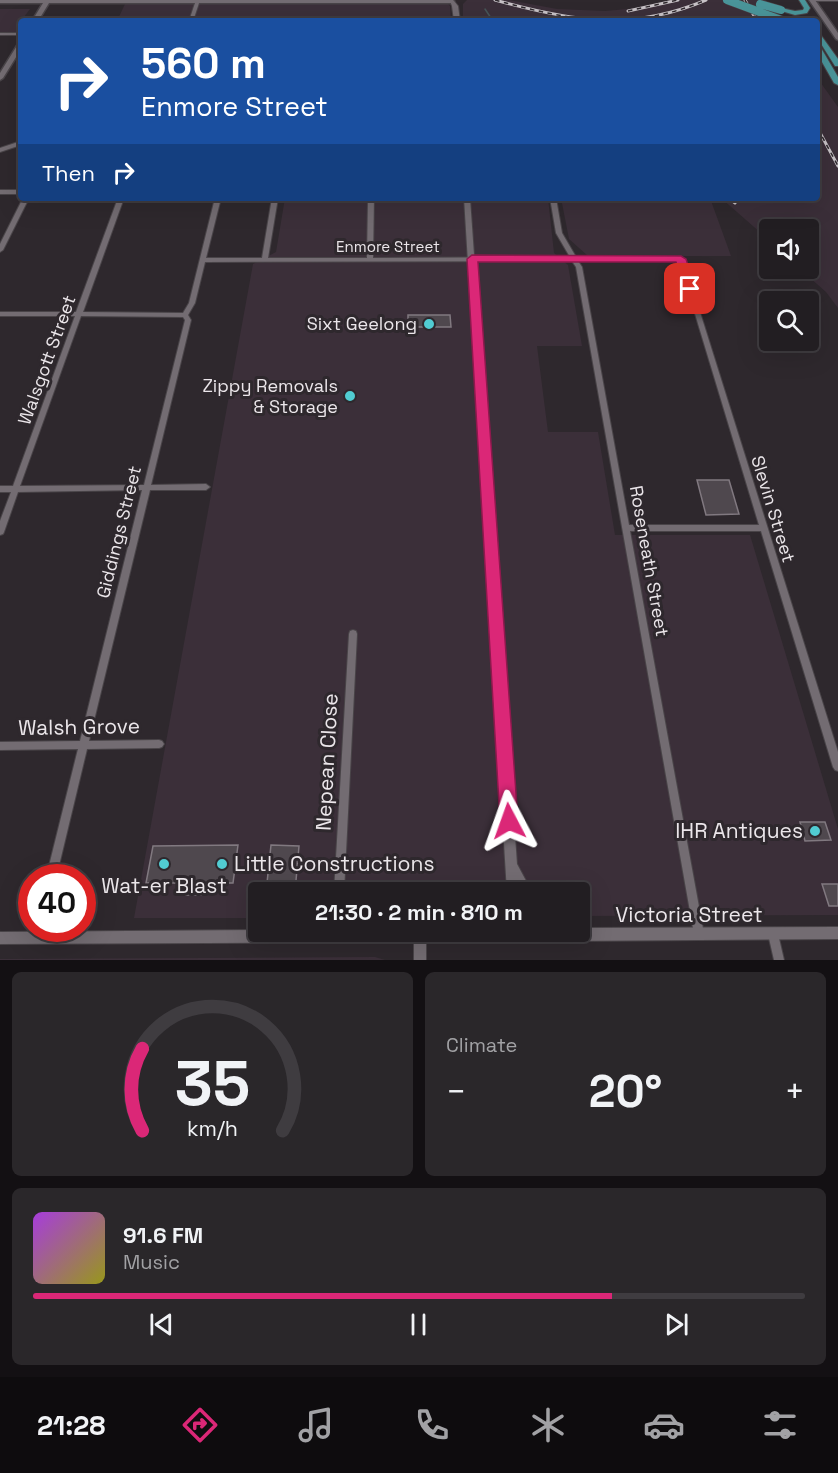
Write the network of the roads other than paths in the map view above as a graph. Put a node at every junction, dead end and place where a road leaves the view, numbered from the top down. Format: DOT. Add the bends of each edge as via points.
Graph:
graph roads {
  1 [pos="28,0"];
  2 [pos="47,0"];
  3 [pos="76,0"];
  4 [pos="97,0"];
  5 [pos="198,0"];
  6 [pos="267,0"];
  7 [pos="385,0"];
  8 [pos="727,0"];
  9 [pos="744,0"];
  10 [pos="771,0"];
  11 [pos="802,0"];
  12 [pos="813,0"];
  13 [pos="838,0"];
  14 [pos="0,1"];
  15 [pos="19,1"];
  16 [pos="451,1"];
  17 [pos="461,1"];
  18 [pos="41,11"];
  19 [pos="782,17"];
  20 [pos="37,18"];
  21 [pos="192,18"];
  22 [pos="457,18"];
  23 [pos="0,34"];
  24 [pos="18,34"];
  25 [pos="820,38"];
  26 [pos="838,38"];
  27 [pos="18,48"];
  28 [pos="820,53"];
  29 [pos="838,64"];
  30 [pos="4,66"];
  31 [pos="820,69"];
  32 [pos="0,78"];
  33 [pos="838,83"];
  34 [pos="838,88"];
  35 [pos="18,144"];
  36 [pos="0,150"];
  37 [pos="0,192"];
  38 [pos="18,192"];
  39 [pos="24,201"];
  40 [pos="120,201"];
  41 [pos="217,201"];
  42 [pos="275,201"];
  43 [pos="371,201"];
  44 [pos="468,201"];
  45 [pos="554,201"];
  46 [pos="0,250"];
  47 [pos="369,258"];
  48 [pos="265,259"];
  49 [pos="472,259"];
  50 [pos="681,259"];
  51 [pos="203,260"];
  52 [pos="575,260"];
  53 [pos="0,314"];
  54 [pos="80,314"];
  55 [pos="184,315"];
  56 [pos="147,488"];
  57 [pos="206,488"];
  58 [pos="0,489"];
  59 [pos="16,489"];
  60 [pos="628,528"];
  61 [pos="763,528"];
  62 [pos="0,532"];
  63 [pos="353,634"];
  64 [pos="159,744"];
  65 [pos="84,745"];
  66 [pos="0,746"];
  67 [pos="838,767"];
  68 [pos="54,864"];
  69 [pos="512,864"];
  70 [pos="340,882"];
  71 [pos="513,882"];
  72 [pos="521,882"];
  73 [pos="96,933"];
  74 [pos="590,933"];
  75 [pos="838,933"];
  76 [pos="248,934"];
  77 [pos="699,934"];
  78 [pos="773,934"];
  79 [pos="18,936"];
  80 [pos="0,938"];
  81 [pos="420,942"];
  82 [pos="420,960"];
  83 [pos="780,960"];
  1 -- 15 [label="main road"];
  2 -- 3 [label="main road"];
  2 -- 15 [label="main road"];
  2 -- 18 [label="main road"];
  3 -- 4 [label="main road"];
  4 -- 5 [label="main road"];
  5 -- 6 [label="main road"];
  5 -- 21 [label="street"];
  6 -- 7 [label="main road"];
  7 -- 16 [label="main road"];
  8 -- 19 [label="highway, bridge"];
  9 -- 19 [label="highway, bridge"];
  10 -- 19 [label="highway" via="773,9"];
  11 -- 19 [label="highway" via="805,12"];
  12 -- 13 [label="street"];
  12 -- 26 [label="main road"];
  14 -- 15 [label="main road"];
  15 -- 18 [label="main road" via="34,4"];
  16 -- 17 [label="main road"];
  16 -- 22 [label="street"];
  17 -- 22 [label="street"];
  18 -- 20 [label="main road"];
  23 -- 24 [label="street"];
  25 -- 29 [label="highway"];
  27 -- 30 [label="main road"];
  28 -- 33 [label="highway"];
  30 -- 32 [label="main road"];
  31 -- 34 [label="highway"];
  35 -- 36 [label="street"];
  37 -- 38 [label="street"];
  39 -- 46 [label="street"];
  40 -- 54 [label="street, Walsgott Street"];
  41 -- 51 [label="street, Giddings Street"];
  42 -- 48 [label="street"];
  43 -- 47 [label="street"];
  44 -- 49 [label="street"];
  45 -- 52 [label="street, Roseneath Street" via="559,233"];
  47 -- 48 [label="street, Enmore Street"];
  47 -- 49 [label="street, Enmore Street"];
  48 -- 51 [label="street, Enmore Street"];
  49 -- 52 [label="street, Enmore Street"];
  49 -- 69 [label="street"];
  50 -- 52 [label="street, Enmore Street"];
  50 -- 61 [label="street, Slevin Street"];
  51 -- 55 [label="street, Giddings Street" via="192,303"];
  52 -- 60 [label="street, Roseneath Street"];
  53 -- 54 [label="street"];
  54 -- 55 [label="street"];
  54 -- 59 [label="street, Walsgott Street"];
  55 -- 56 [label="street, Giddings Street" via="188,320"];
  56 -- 57 [label="street"];
  56 -- 59 [label="street"];
  56 -- 65 [label="street, Giddings Street"];
  58 -- 59 [label="street"];
  59 -- 62 [label="street, Walsgott Street"];
  60 -- 61 [label="street"];
  60 -- 77 [label="street, Roseneath Street"];
  61 -- 67 [label="street, Slevin Street"];
  63 -- 70 [label="street, Nepean Close"];
  64 -- 65 [label="street, Walsh Grove"];
  65 -- 66 [label="street, Walsh Grove"];
  65 -- 68 [label="street, Giddings Street"];
  69 -- 71 [label="street"];
  69 -- 72 [label="street"];
  73 -- 76 [label="street, Victoria Street"];
  74 -- 77 [label="street, Victoria Street"];
  75 -- 78 [label="street, Victoria Street"];
  77 -- 78 [label="street, Victoria Street"];
  78 -- 83 [label="street"];
  79 -- 80 [label="street, Victoria Street"];
  81 -- 82 [label="street"];
}
